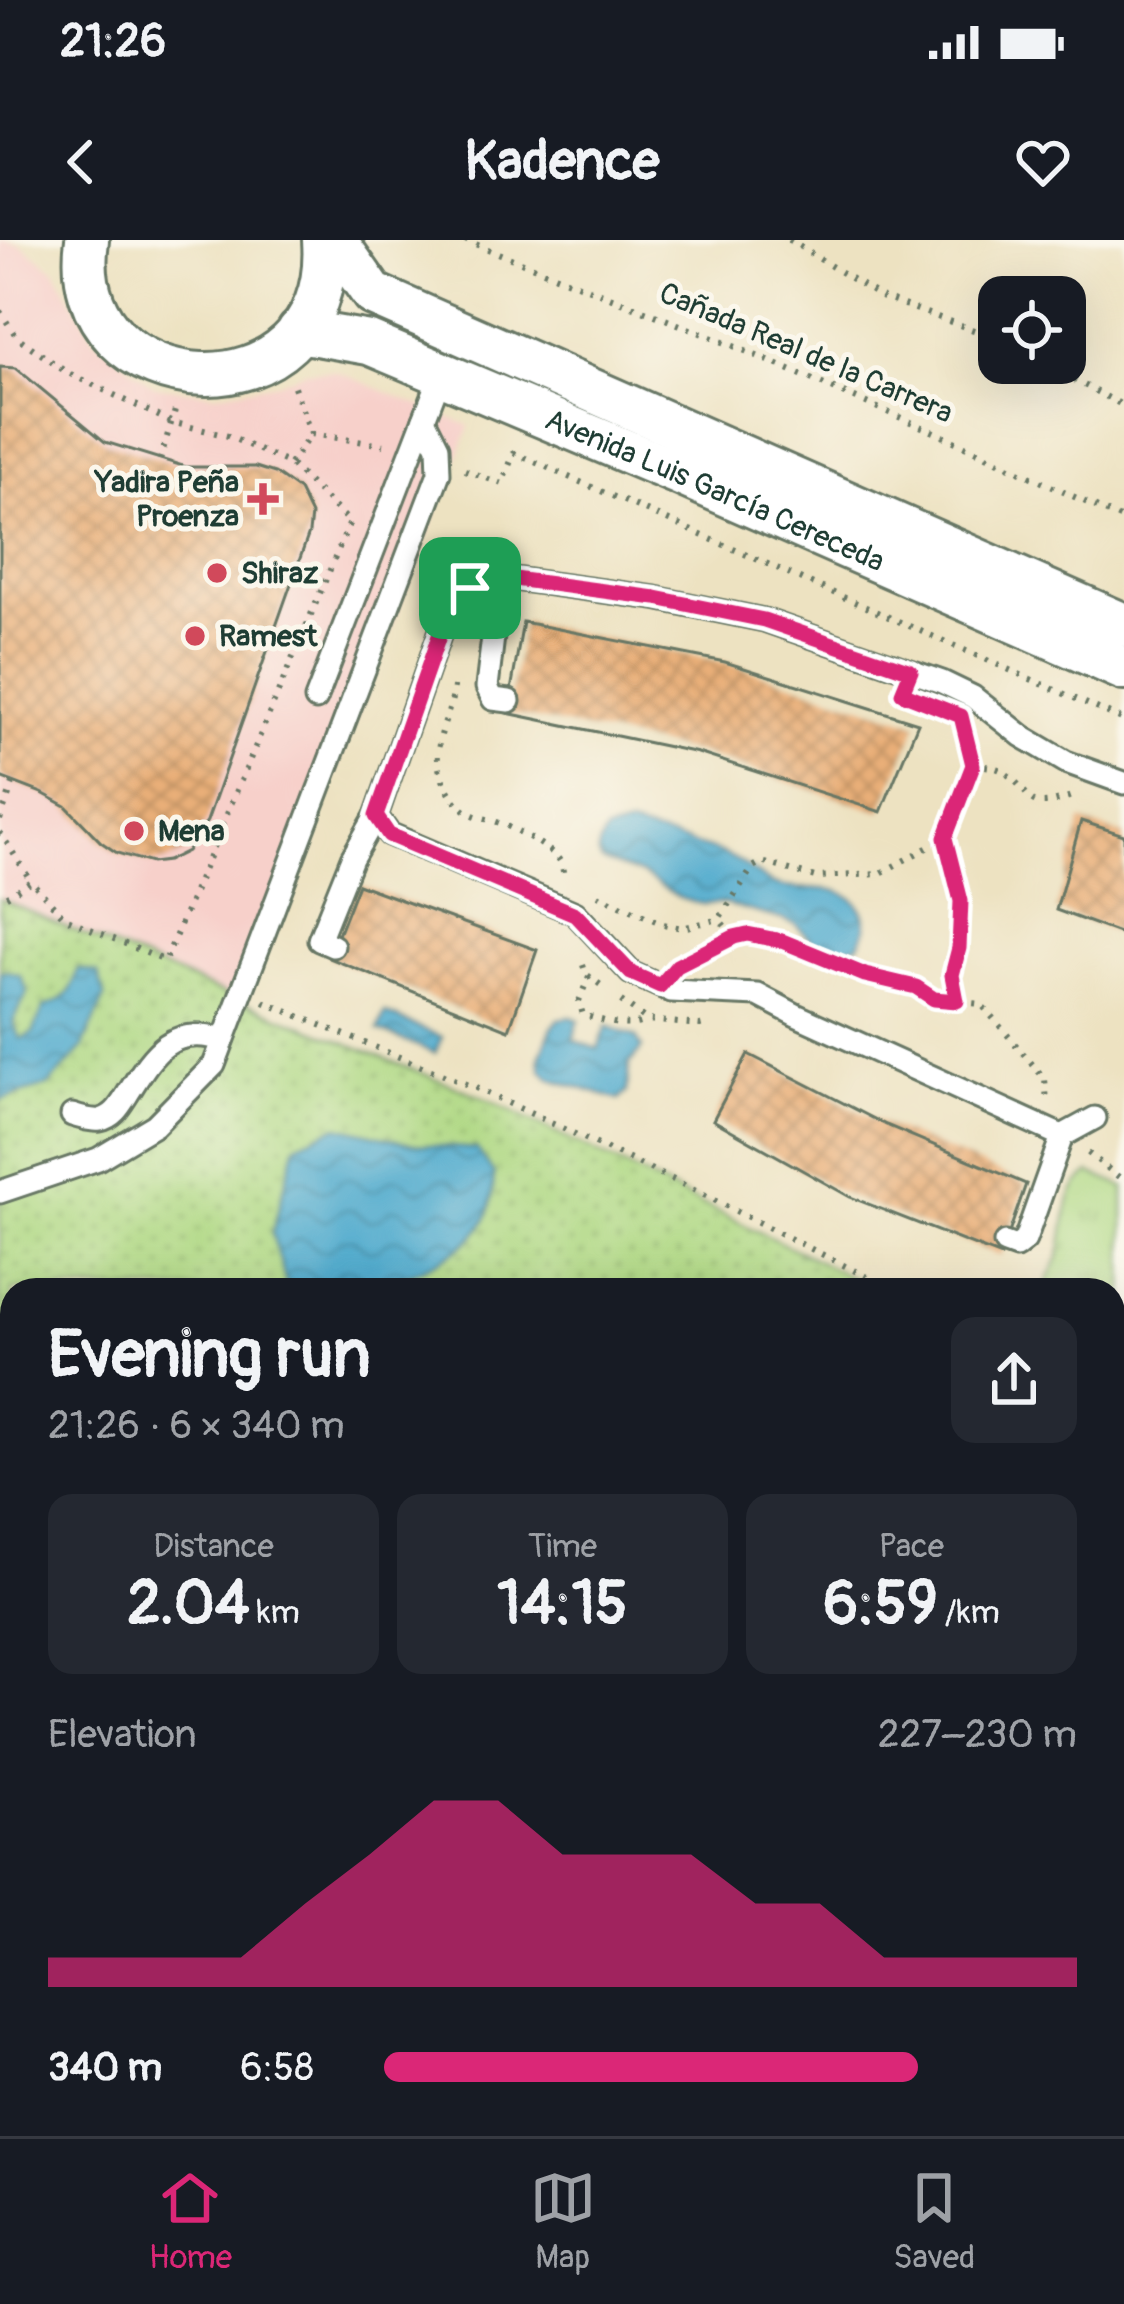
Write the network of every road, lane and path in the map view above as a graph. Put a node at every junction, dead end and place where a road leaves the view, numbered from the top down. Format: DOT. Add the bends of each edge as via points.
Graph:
graph roads {
  1 [pos="323,240"];
  2 [pos="335,240"];
  3 [pos="465,240"];
  4 [pos="789,240"];
  5 [pos="83,242"];
  6 [pos="0,311"];
  7 [pos="978,332"];
  8 [pos="290,340"];
  9 [pos="186,374"];
  10 [pos="441,375"];
  11 [pos="1082,384"];
  12 [pos="1124,406"];
  13 [pos="424,419"];
  14 [pos="171,422"];
  15 [pos="311,434"];
  16 [pos="413,449"];
  17 [pos="160,460"];
  18 [pos="290,464"];
  19 [pos="464,469"];
  20 [pos="1124,520"];
  21 [pos="500,578"];
  22 [pos="1124,625"];
  23 [pos="1124,669"];
  24 [pos="454,670"];
  25 [pos="316,699"];
  26 [pos="509,701"];
  27 [pos="961,716"];
  28 [pos="1124,720"];
  29 [pos="973,765"];
  30 [pos="14,781"];
  31 [pos="1121,781"];
  32 [pos="376,816"];
  33 [pos="0,820"];
  34 [pos="0,832"];
  35 [pos="945,838"];
  36 [pos="564,874"];
  37 [pos="31,881"];
  38 [pos="580,884"];
  39 [pos="596,893"];
  40 [pos="2,899"];
  41 [pos="555,905"];
  42 [pos="719,919"];
  43 [pos="734,937"];
  44 [pos="333,946"];
  45 [pos="589,976"];
  46 [pos="660,986"];
  47 [pos="957,1001"];
  48 [pos="262,1002"];
  49 [pos="647,1020"];
  50 [pos="223,1040"];
  51 [pos="72,1115"];
  52 [pos="1039,1126"];
  53 [pos="1078,1127"];
  54 [pos="1124,1181"];
  55 [pos="0,1192"];
  56 [pos="1005,1244"];
  57 [pos="869,1278"];
  1 -- 8 [label="street" via="321,287"];
  2 -- 22 [label="street, Avenida Luis García Cereceda" via="373,294"];
  3 -- 20 [label="path, Cañada Real de la Carrera" via="736,346"];
  4 -- 7 [label="path" via="881,297"];
  5 -- 9 [label="street" via="92,297 119,340"];
  6 -- 14 [label="path" via="16,336 66,372"];
  8 -- 9 [label="street" via="236,372"];
  8 -- 10 [label="street, Avenida Luis García Cereceda" via="369,343"];
  8 -- 15 [label="path"];
  9 -- 14 [label="path"];
  10 -- 13 [label="lane"];
  10 -- 23 [label="street, Avenida Luis García Cereceda"];
  11 -- 12 [label="path"];
  13 -- 16 [label="lane"];
  13 -- 50 [label="lane" via="439,473"];
  14 -- 17 [label="path"];
  14 -- 18 [label="path"];
  15 -- 16 [label="path"];
  15 -- 18 [label="path"];
  16 -- 25 [label="lane"];
  18 -- 37 [label="path" via="350,522 165,961 65,918"];
  19 -- 28 [label="path" via="502,484 514,453"];
  21 -- 26 [label="lane" via="487,687 493,699"];
  21 -- 31 [label="lane" via="764,620 942,682 1066,762"];
  21 -- 32 [label="lane" via="485,578 452,599"];
  24 -- 36 [label="path" via="439,746 443,780 462,808 553,854"];
  27 -- 29 [label="path"];
  29 -- 31 [label="path" via="997,768 1040,803 1084,792 1109,798"];
  29 -- 35 [label="path"];
  30 -- 33 [label="path"];
  32 -- 41 [label="lane" via="389,835"];
  32 -- 44 [label="lane" via="320,940"];
  34 -- 37 [label="path"];
  35 -- 42 [label="path" via="879,874 815,877 762,862"];
  35 -- 47 [label="path" via="961,901 952,975"];
  36 -- 38 [label="path"];
  36 -- 41 [label="path"];
  37 -- 40 [label="path"];
  39 -- 42 [label="path" via="663,924"];
  41 -- 46 [label="lane" via="575,914 631,973"];
  42 -- 43 [label="path"];
  43 -- 46 [label="path" via="677,966"];
  43 -- 47 [label="path" via="782,941"];
  45 -- 49 [label="path" via="584,1015"];
  46 -- 52 [label="lane" via="758,995"];
  47 -- 52 [label="path" via="981,1004 1046,1079 1048,1109"];
  48 -- 57 [label="path" via="478,1089"];
  50 -- 51 [label="lane" via="173,1038 113,1115"];
  50 -- 55 [label="lane" via="214,1064 155,1125 98,1160"];
  52 -- 53 [label="lane"];
  53 -- 54 [label="path" via="1088,1154"];
  53 -- 56 [label="lane" via="1025,1240"];
}
